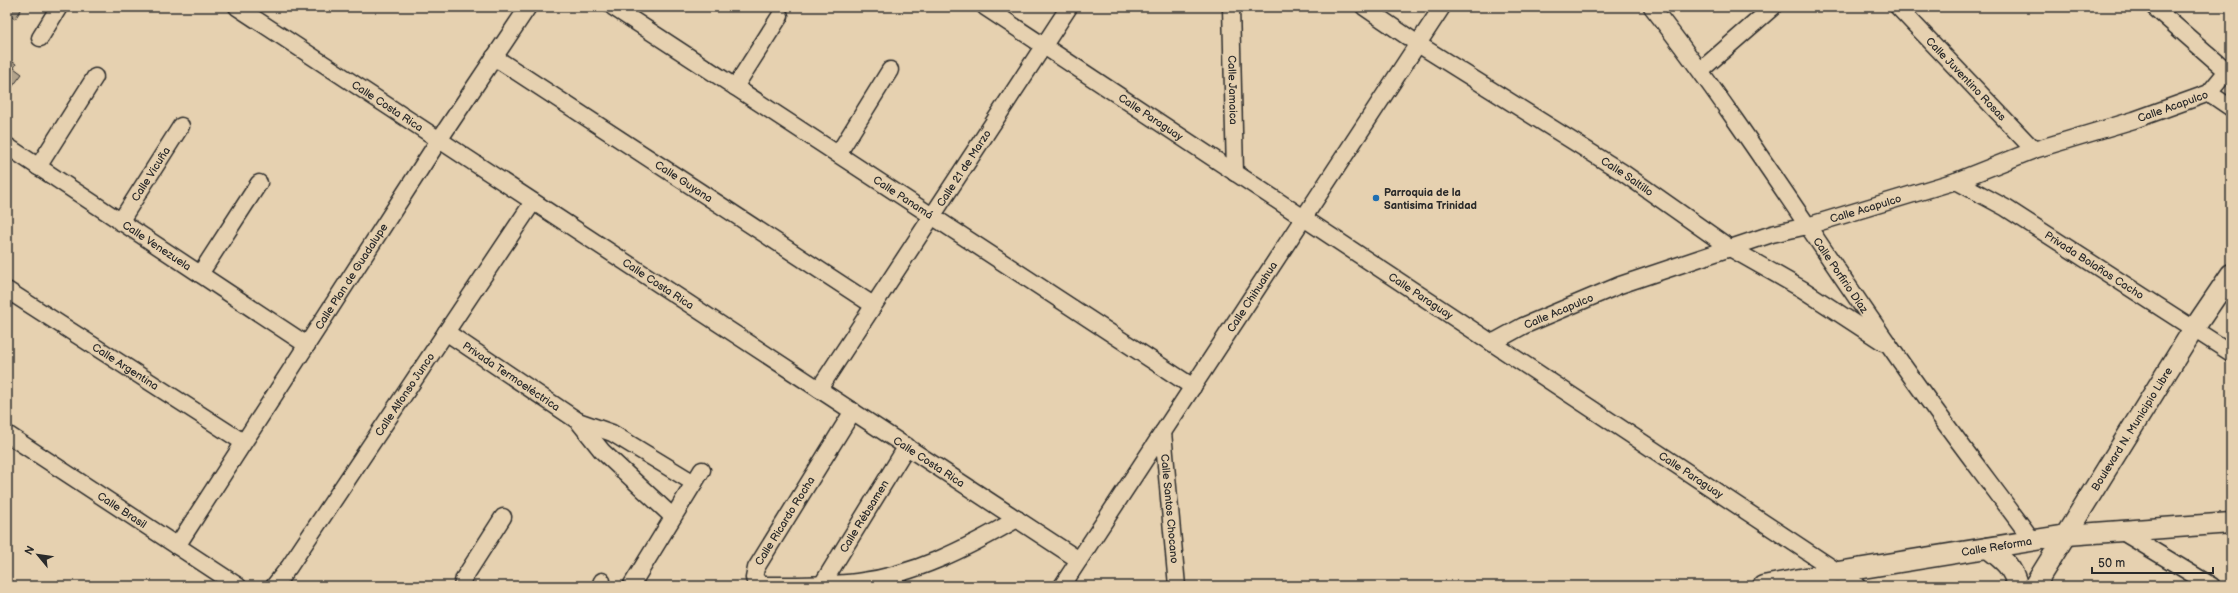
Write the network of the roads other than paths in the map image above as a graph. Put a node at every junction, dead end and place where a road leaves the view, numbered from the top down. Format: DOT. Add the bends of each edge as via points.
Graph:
graph roads {
  1 [pos="59,7"];
  2 [pos="236,7"];
  3 [pos="528,7"];
  4 [pos="613,7"];
  5 [pos="985,7"];
  6 [pos="1069,7"];
  7 [pos="1231,7"];
  8 [pos="1364,7"];
  9 [pos="1442,7"];
  10 [pos="1652,7"];
  11 [pos="1773,7"];
  12 [pos="1898,7"];
  13 [pos="2154,7"];
  14 [pos="780,16"];
  15 [pos="40,38"];
  16 [pos="1418,44"];
  17 [pos="1044,47"];
  18 [pos="494,57"];
  19 [pos="2229,68"];
  20 [pos="890,70"];
  21 [pos="1701,70"];
  22 [pos="95,77"];
  23 [pos="734,86"];
  24 [pos="2209,93"];
  25 [pos="2231,108"];
  26 [pos="181,126"];
  27 [pos="440,140"];
  28 [pos="7,146"];
  29 [pos="2034,150"];
  30 [pos="838,154"];
  31 [pos="38,167"];
  32 [pos="1235,173"];
  33 [pos="1956,181"];
  34 [pos="259,183"];
  35 [pos="533,202"];
  36 [pos="932,216"];
  37 [pos="1304,218"];
  38 [pos="120,222"];
  39 [pos="1807,226"];
  40 [pos="1730,248"];
  41 [pos="200,274"];
  42 [pos="2231,274"];
  43 [pos="7,290"];
  44 [pos="873,305"];
  45 [pos="2193,330"];
  46 [pos="446,332"];
  47 [pos="1492,343"];
  48 [pos="307,345"];
  49 [pos="1890,347"];
  50 [pos="2231,353"];
  51 [pos="1193,387"];
  52 [pos="819,389"];
  53 [pos="853,411"];
  54 [pos="578,421"];
  55 [pos="1163,432"];
  56 [pos="7,434"];
  57 [pos="243,442"];
  58 [pos="907,446"];
  59 [pos="673,517"];
  60 [pos="503,518"];
  61 [pos="1018,519"];
  62 [pos="2231,523"];
  63 [pos="2121,531"];
  64 [pos="2067,535"];
  65 [pos="2033,541"];
  66 [pos="177,546"];
  67 [pos="1988,548"];
  68 [pos="1079,560"];
  69 [pos="1838,572"];
  70 [pos="2038,585"];
  71 [pos="238,586"];
  72 [pos="274,586"];
  73 [pos="462,586"];
  74 [pos="631,586"];
  75 [pos="821,586"];
  76 [pos="1062,586"];
  77 [pos="1177,586"];
  78 [pos="1763,586"];
  79 [pos="1857,586"];
  80 [pos="2017,586"];
  81 [pos="2212,586"];
  1 -- 15 [label="street"];
  2 -- 27 [label="street, Calle Costa Rica"];
  3 -- 18 [label="street, Calle Plan de Guadalupe"];
  4 -- 23 [label="street, Calle Panamá"];
  5 -- 17 [label="street, Calle Paraguay"];
  6 -- 17 [label="street, Calle 21 de Marzo"];
  7 -- 32 [label="street, Calle Jamaica"];
  8 -- 16 [label="street, Calle Saltillo"];
  9 -- 16 [label="street, Calle Chihuahua"];
  10 -- 21 [label="street, Calle Porfirio Díaz"];
  11 -- 21 [label="street"];
  12 -- 29 [label="street, Calle Juventino Rosas"];
  13 -- 19 [label="street"];
  14 -- 23 [label="street"];
  16 -- 37 [label="street, Calle Chihuahua"];
  16 -- 40 [label="street, Calle Saltillo" via="1622,172"];
  17 -- 32 [label="street, Calle Paraguay"];
  17 -- 36 [label="street, Calle 21 de Marzo"];
  18 -- 27 [label="street, Calle Plan de Guadalupe"];
  18 -- 44 [label="street, Calle Guyana"];
  19 -- 24 [label="street, Calle Acapulco"];
  20 -- 30 [label="street"];
  21 -- 39 [label="street, Calle Porfirio Díaz"];
  22 -- 31 [label="street"];
  23 -- 30 [label="street, Calle Panamá"];
  24 -- 25 [label="street"];
  24 -- 29 [label="street, Calle Acapulco" via="2134,120"];
  26 -- 38 [label="street, Calle Vicuña"];
  27 -- 35 [label="street, Calle Costa Rica"];
  27 -- 48 [label="street, Calle Plan de Guadalupe"];
  28 -- 31 [label="street, Calle Venezuela"];
  29 -- 33 [label="street, Calle Acapulco"];
  30 -- 36 [label="street, Calle Panamá"];
  31 -- 38 [label="street, Calle Venezuela"];
  32 -- 37 [label="street, Calle Paraguay"];
  33 -- 39 [label="street, Calle Acapulco"];
  33 -- 45 [label="street, Privada Bolaños Cacho" via="2006,208"];
  34 -- 41 [label="street"];
  35 -- 46 [label="street, Calle Alfonso Junco"];
  35 -- 52 [label="street, Calle Costa Rica"];
  36 -- 44 [label="street, Calle 21 de Marzo"];
  36 -- 51 [label="street, Calle Panamá"];
  37 -- 47 [label="street, Calle Paraguay"];
  37 -- 51 [label="street, Calle Chihuahua"];
  38 -- 41 [label="street, Calle Venezuela"];
  39 -- 40 [label="street, Calle Acapulco"];
  39 -- 49 [label="street, Calle Porfirio Díaz"];
  40 -- 47 [label="street, Calle Acapulco" via="1620,285 1523,326"];
  40 -- 49 [label="street, Calle Saltillo" via="1802,289"];
  41 -- 48 [label="street, Calle Venezuela"];
  42 -- 45 [label="main road, Boulevard N. Municipio Libre"];
  43 -- 57 [label="street, Calle Argentina"];
  44 -- 52 [label="street, Calle 21 de Marzo"];
  45 -- 50 [label="street, Privada Bolaños Cacho"];
  45 -- 64 [label="main road, Boulevard N. Municipio Libre"];
  46 -- 54 [label="street, Privada Termoeléctrica"];
  46 -- 72 [label="street, Calle Alfonso Junco"];
  47 -- 69 [label="street, Calle Paraguay"];
  48 -- 57 [label="street, Calle Plan de Guadalupe"];
  49 -- 65 [label="street, Calle Porfirio Díaz"];
  51 -- 55 [label="street, Calle Chihuahua"];
  52 -- 53 [label="street, Calle Costa Rica"];
  53 -- 58 [label="street, Calle Costa Rica"];
  53 -- 75 [label="street, Calle Ricardo Rocha" via="754,574 756,582 762,585"];
  54 -- 59 [label="street, Privada Termoeléctrica" via="602,451"];
  54 -- 59 [label="street, Privada Termoeléctrica" via="612,433 698,477"];
  55 -- 68 [label="street, Calle Chihuahua"];
  55 -- 77 [label="street, Calle Santos Chocano"];
  56 -- 66 [label="street, Calle Brasil"];
  57 -- 66 [label="street, Calle Plan de Guadalupe"];
  58 -- 61 [label="street, Calle Costa Rica"];
  58 -- 75 [label="street, Calle Rébsamen"];
  59 -- 74 [label="street, Privada Termoeléctrica"];
  60 -- 73 [label="street" via="464,578"];
  61 -- 68 [label="street, Calle Costa Rica"];
  61 -- 75 [label="street, Calle Ricardo Rocha" via="973,544 915,568 888,576"];
  62 -- 63 [label="main road, Calle Reforma"];
  63 -- 64 [label="main road, Calle Reforma"];
  63 -- 81 [label="street"];
  64 -- 65 [label="main road, Calle Reforma"];
  64 -- 70 [label="main road, Boulevard N. Municipio Libre"];
  65 -- 67 [label="main road, Calle Reforma"];
  66 -- 71 [label="street, Calle Brasil"];
  67 -- 69 [label="main road, Calle Reforma"];
  67 -- 80 [label="main road" via="2003,559 2012,570"];
  68 -- 76 [label="street, Calle Chihuahua"];
  69 -- 78 [label="main road, Calle Reforma"];
  69 -- 79 [label="street, Calle Paraguay"];
}
